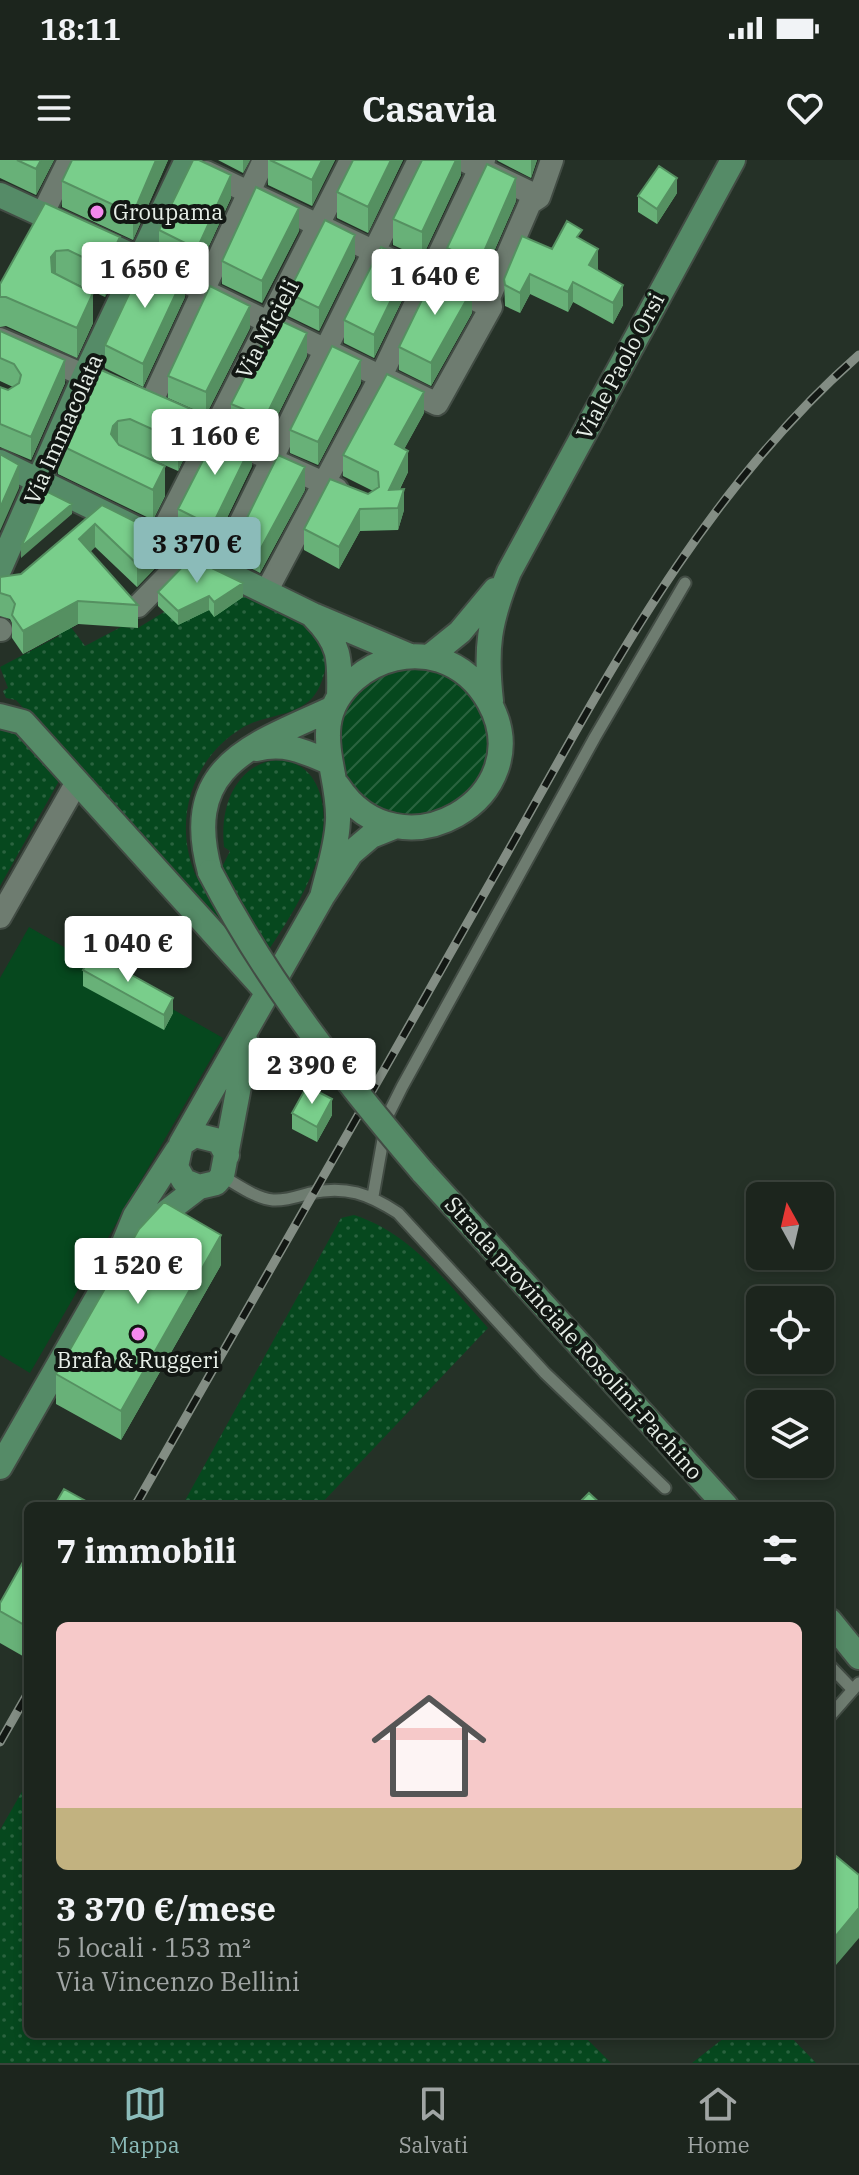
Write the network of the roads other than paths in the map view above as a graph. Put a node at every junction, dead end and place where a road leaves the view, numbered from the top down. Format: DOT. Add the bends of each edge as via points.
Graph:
graph roads {
  1 [pos="69,160"];
  2 [pos="264,160"];
  3 [pos="351,160"];
  4 [pos="419,160"];
  5 [pos="552,160"];
  6 [pos="733,160"];
  7 [pos="185,161"];
  8 [pos="476,163"];
  9 [pos="247,194"];
  10 [pos="0,195"];
  11 [pos="539,197"];
  12 [pos="43,216"];
  13 [pos="320,227"];
  14 [pos="26,239"];
  15 [pos="376,252"];
  16 [pos="139,259"];
  17 [pos="430,279"];
  18 [pos="202,290"];
  19 [pos="88,305"];
  20 [pos="491,307"];
  21 [pos="114,317"];
  22 [pos="271,321"];
  23 [pos="0,339"];
  24 [pos="328,349"];
  25 [pos="382,374"];
  26 [pos="85,375"];
  27 [pos="150,405"];
  28 [pos="212,432"];
  29 [pos="271,458"];
  30 [pos="0,462"];
  31 [pos="160,478"];
  32 [pos="40,482"];
  33 [pos="324,483"];
  34 [pos="184,489"];
  35 [pos="353,496"];
  36 [pos="99,511"];
  37 [pos="78,529"];
  38 [pos="158,540"];
  39 [pos="189,554"];
  40 [pos="218,568"];
  41 [pos="12,572"];
  42 [pos="509,572"];
  43 [pos="685,583"];
  44 [pos="0,585"];
  45 [pos="266,592"];
  46 [pos="138,606"];
  47 [pos="313,615"];
  48 [pos="420,657"];
  49 [pos="336,703"];
  50 [pos="492,707"];
  51 [pos="0,716"];
  52 [pos="242,753"];
  53 [pos="329,762"];
  54 [pos="77,782"];
  55 [pos="338,786"];
  56 [pos="396,826"];
  57 [pos="322,897"];
  58 [pos="0,917"];
  59 [pos="267,992"];
  60 [pos="253,1018"];
  61 [pos="179,1148"];
  62 [pos="225,1166"];
  63 [pos="199,1187"];
  64 [pos="373,1196"];
  65 [pos="112,1272"];
  66 [pos="0,1467"];
  67 [pos="665,1488"];
  68 [pos="722,1502"];
  69 [pos="834,1626"];
  70 [pos="859,1657"];
  71 [pos="834,1669"];
  72 [pos="856,1686"];
  73 [pos="834,1711"];
  1 -- 12 [label="street"];
  2 -- 9 [label="street"];
  3 -- 13 [label="street, Via Micieli"];
  4 -- 15 [label="street"];
  5 -- 11 [label="street"];
  6 -- 42 [label="main road, Viale Paolo Orsi"];
  7 -- 9 [label="street"];
  7 -- 16 [label="main road, Via Immacolata"];
  8 -- 11 [label="street"];
  8 -- 17 [label="street"];
  9 -- 13 [label="street"];
  9 -- 18 [label="street"];
  10 -- 12 [label="main road"];
  11 -- 20 [label="street" via="530,203 518,230 489,298"];
  12 -- 14 [label="street"];
  12 -- 16 [label="main road"];
  13 -- 15 [label="street"];
  13 -- 22 [label="street, Via Micieli"];
  15 -- 17 [label="street"];
  15 -- 24 [label="street"];
  16 -- 18 [label="street"];
  16 -- 21 [label="main road, Via Immacolata"];
  17 -- 20 [label="street"];
  17 -- 25 [label="street"];
  18 -- 22 [label="street"];
  18 -- 27 [label="street"];
  19 -- 21 [label="street"];
  20 -- 25 [label="street" via="437,404"];
  21 -- 26 [label="main road, Via Immacolata"];
  22 -- 24 [label="street"];
  22 -- 28 [label="street, Via Micieli"];
  23 -- 26 [label="street"];
  24 -- 25 [label="street"];
  24 -- 29 [label="street"];
  25 -- 33 [label="street"];
  26 -- 27 [label="street"];
  26 -- 32 [label="main road, Via Immacolata"];
  27 -- 28 [label="street"];
  28 -- 29 [label="street"];
  28 -- 34 [label="street, Via Micieli"];
  29 -- 33 [label="street"];
  29 -- 40 [label="street"];
  30 -- 32 [label="main road"];
  31 -- 34 [label="street"];
  32 -- 36 [label="main road"];
  32 -- 41 [label="main road, Via Immacolata"];
  33 -- 35 [label="street"];
  33 -- 45 [label="street"];
  34 -- 38 [label="street, Via Micieli"];
  36 -- 37 [label="main road"];
  36 -- 38 [label="main road"];
  38 -- 39 [label="main road"];
  39 -- 40 [label="main road"];
  39 -- 46 [label="street"];
  40 -- 45 [label="main road"];
  41 -- 44 [label="main road" via="12,585"];
  42 -- 48 [label="main road" via="460,632"];
  42 -- 50 [label="main road" via="487,640"];
  43 -- 64 [label="lane" via="397,1097 387,1117"];
  45 -- 47 [label="main road"];
  47 -- 48 [label="main road"];
  47 -- 49 [label="main road" via="338,651"];
  48 -- 49 [label="main road" via="370,668"];
  48 -- 50 [label="main road" via="467,675"];
  49 -- 52 [label="main road, Strada provinciale Rosolini-Pachino"];
  49 -- 53 [label="main road" via="327,735"];
  50 -- 56 [label="main road" via="499,753 480,796 443,823"];
  51 -- 54 [label="main road" via="23,722"];
  52 -- 53 [label="main road" via="279,744"];
  52 -- 68 [label="main road, Strada provinciale Rosolini-Pachino, bridge" via="226,767 204,804 202,829 210,872 230,911 336,1069"];
  53 -- 55 [label="main road"];
  54 -- 58 [label="street"];
  54 -- 59 [label="main road"];
  55 -- 56 [label="main road" via="363,812"];
  55 -- 57 [label="main road" via="338,824"];
  56 -- 57 [label="main road" via="371,836 351,853"];
  57 -- 59 [label="main road"];
  59 -- 60 [label="main road"];
  60 -- 61 [label="main road"];
  60 -- 62 [label="main road"];
  61 -- 62 [label="main road" via="195,1135 212,1137"];
  61 -- 63 [label="main road" via="179,1175"];
  61 -- 65 [label="main road" via="135,1216"];
  62 -- 63 [label="main road" via="216,1183"];
  62 -- 64 [label="lane" via="253,1194 274,1200 338,1190"];
  63 -- 65 [label="main road" via="146,1227"];
  64 -- 67 [label="lane" via="398,1213 545,1373"];
  65 -- 66 [label="main road"];
  69 -- 70 [label="main road"];
  71 -- 72 [label="lane"];
  72 -- 73 [label="lane"];
}
